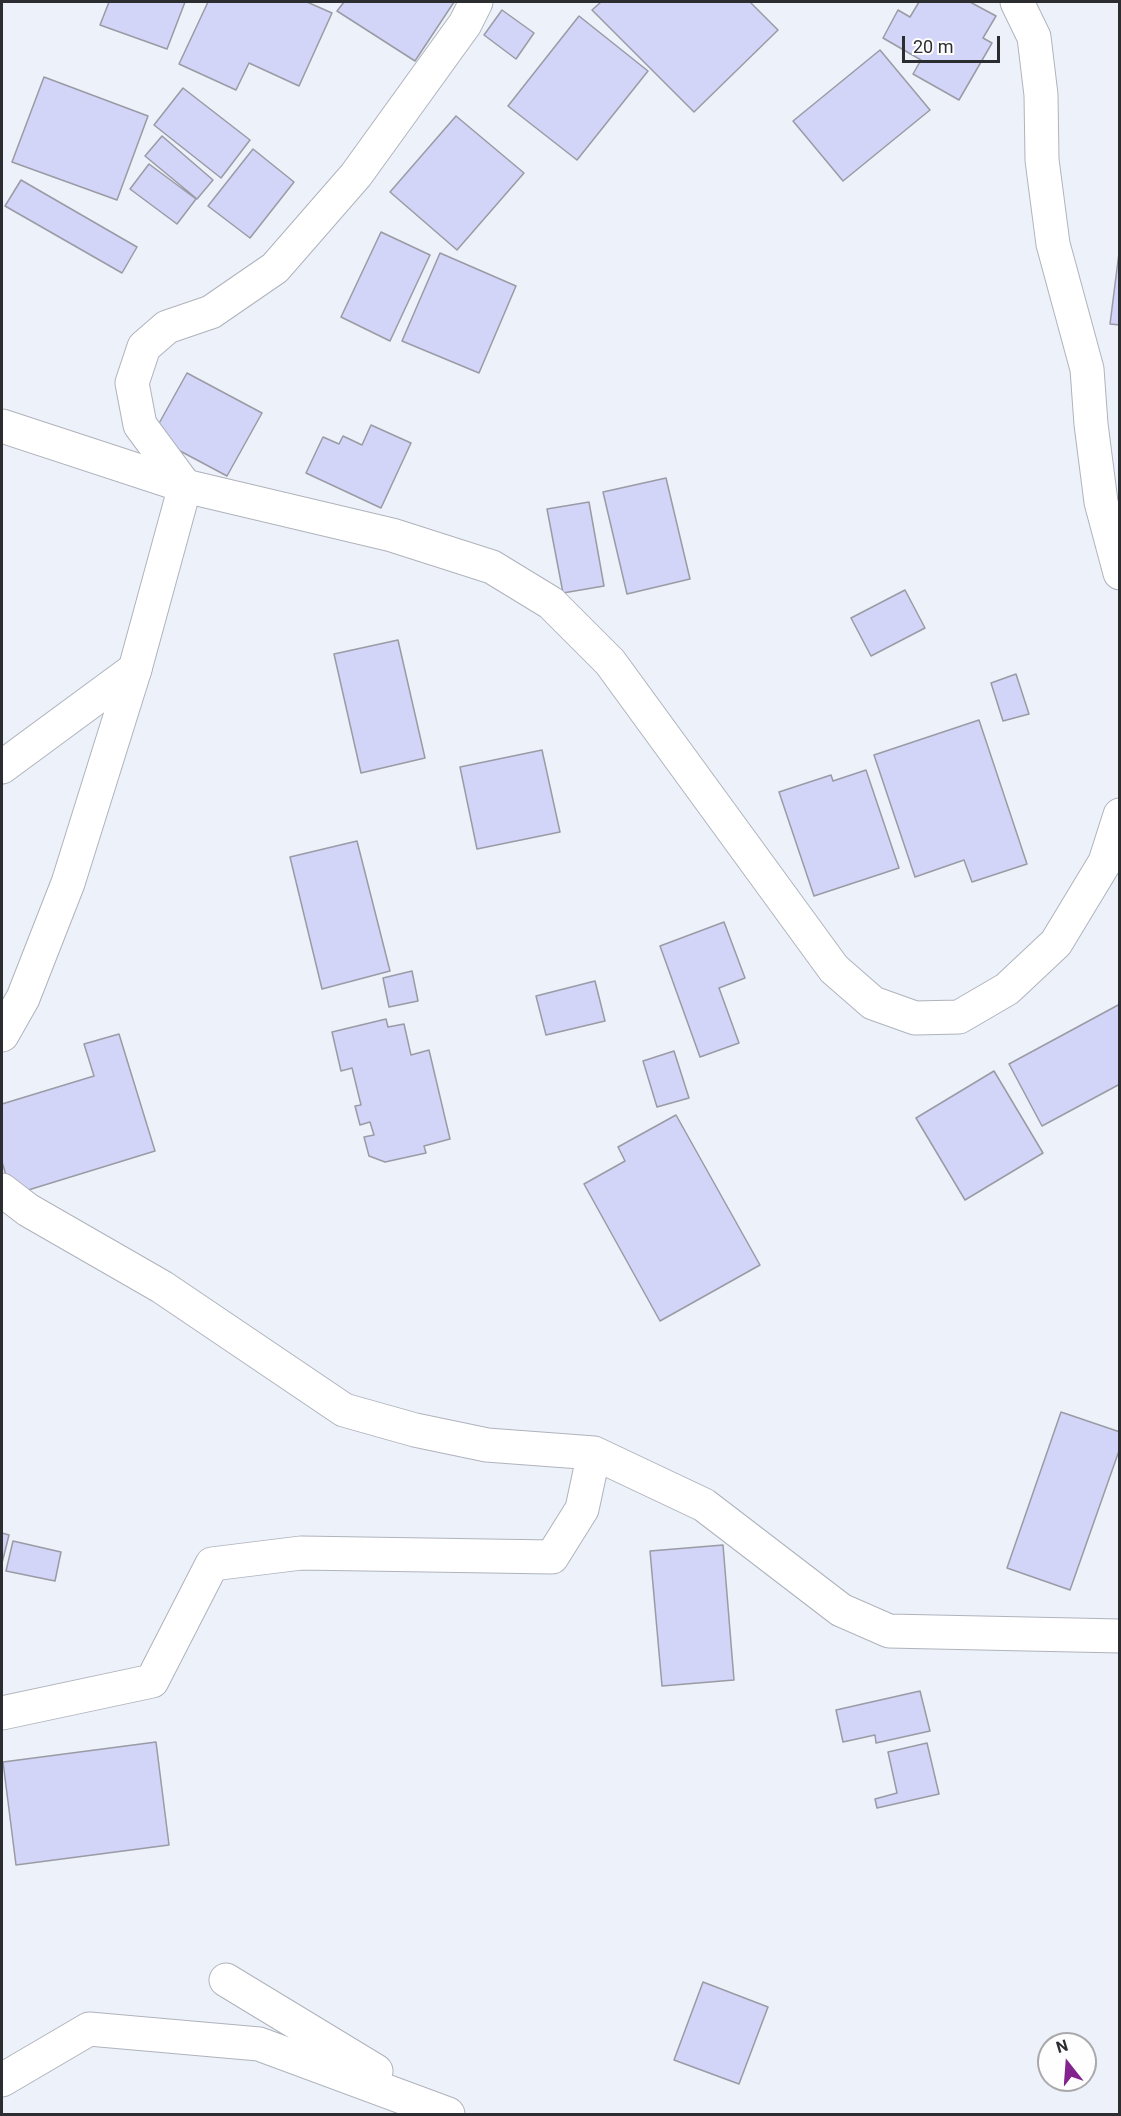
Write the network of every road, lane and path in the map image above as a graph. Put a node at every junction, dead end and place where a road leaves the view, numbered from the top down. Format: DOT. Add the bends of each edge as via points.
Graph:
graph roads {
  1 [pos="476,2"];
  2 [pos="1017,2"];
  3 [pos="2,426"];
  4 [pos="185,486"];
  5 [pos="1119,573"];
  6 [pos="135,669"];
  7 [pos="2,767"];
  8 [pos="1119,814"];
  9 [pos="2,1035"];
  10 [pos="2,1190"];
  11 [pos="594,1453"];
  12 [pos="1119,1636"];
  13 [pos="2,1713"];
  14 [pos="226,1980"];
  15 [pos="2,2080"];
  16 [pos="445,2113"];
  1 -- 4 [label="street" via="465,24 356,175 275,268 211,312 167,327 144,347 132,383 140,425"];
  2 -- 5 [label="street" via="1034,37 1041,95 1042,160 1053,244 1087,369 1101,502"];
  3 -- 4 [label="street"];
  4 -- 6 [label="street"];
  4 -- 8 [label="street" via="392,535 492,567 551,603 610,662 834,969 873,1003 894,1011 915,1018 959,1017 1008,989 1056,943 1105,861"];
  6 -- 7 [label="street"];
  6 -- 9 [label="street" via="68,883 23,998"];
  10 -- 11 [label="street" via="28,1210 162,1287 344,1410 487,1445"];
  11 -- 12 [label="street" via="704,1505 841,1610 889,1631"];
  11 -- 13 [label="street" via="582,1509 552,1557 301,1553 212,1564 152,1681"];
  14 -- 16 [label="street"];
  15 -- 16 [label="street" via="89,2029 259,2044"];
}
